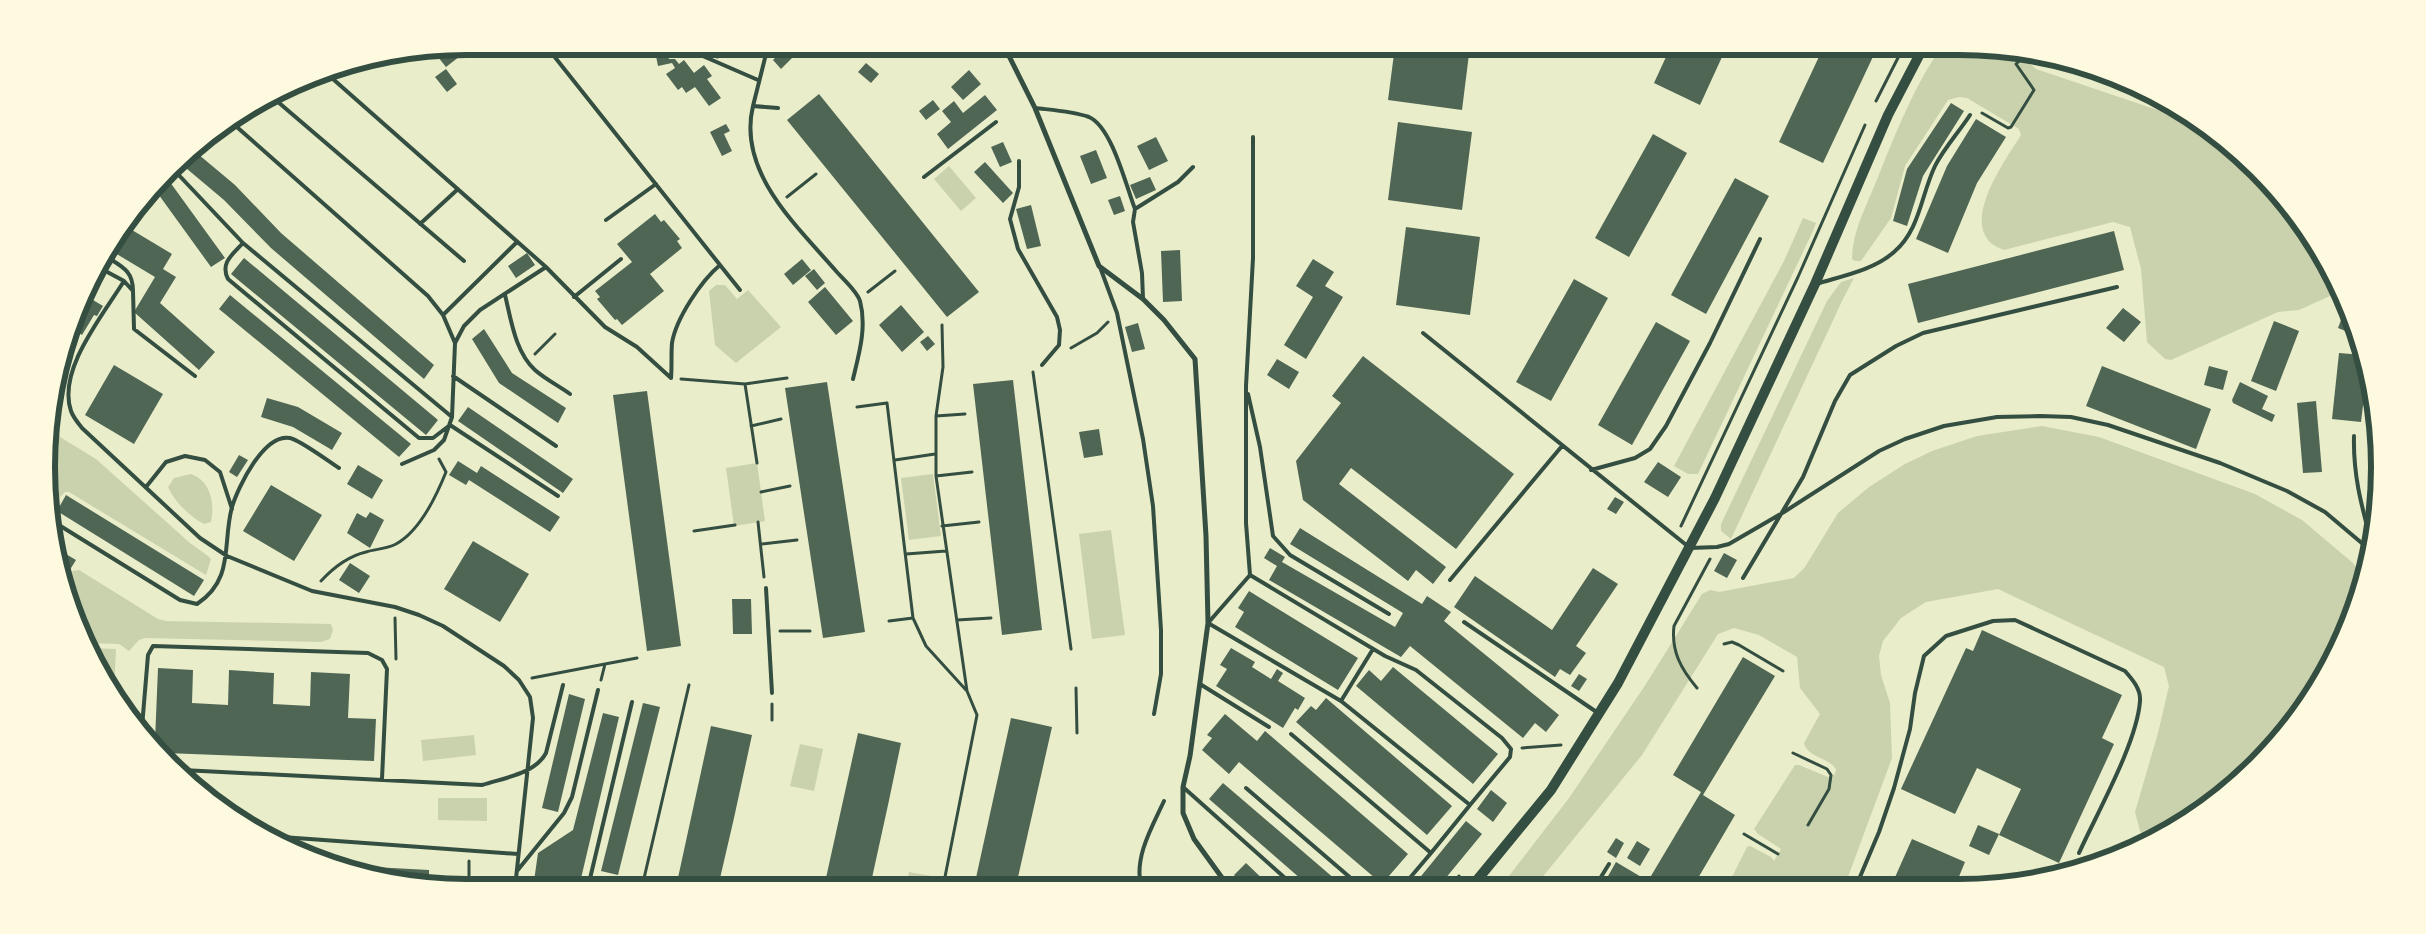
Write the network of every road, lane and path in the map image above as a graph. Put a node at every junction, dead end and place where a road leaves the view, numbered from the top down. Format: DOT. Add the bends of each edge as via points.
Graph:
graph roads {
  1 [pos="553,55"];
  2 [pos="699,55"];
  3 [pos="765,55"];
  4 [pos="1008,55"];
  5 [pos="1899,55"];
  6 [pos="1919,55"];
  7 [pos="2020,60"];
  8 [pos="332,78"];
  9 [pos="758,80"];
  10 [pos="277,101"];
  11 [pos="753,106"];
  12 [pos="778,108"];
  13 [pos="1035,108"];
  14 [pos="1872,108"];
  15 [pos="1970,115"];
  16 [pos="1869,117"];
  17 [pos="996,122"];
  18 [pos="238,128"];
  19 [pos="1253,137"];
  20 [pos="1019,161"];
  21 [pos="1193,167"];
  22 [pos="178,174"];
  23 [pos="816,174"];
  24 [pos="924,177"];
  25 [pos="656,184"];
  26 [pos="458,189"];
  27 [pos="778,204"];
  28 [pos="1135,209"];
  29 [pos="606,220"];
  30 [pos="420,224"];
  31 [pos="1760,239"];
  32 [pos="518,242"];
  33 [pos="243,243"];
  34 [pos="621,259"];
  35 [pos="111,260"];
  36 [pos="464,261"];
  37 [pos="720,265"];
  38 [pos="546,266"];
  39 [pos="1099,266"];
  40 [pos="105,271"];
  41 [pos="895,271"];
  42 [pos="124,281"];
  43 [pos="1815,284"];
  44 [pos="2118,287"];
  45 [pos="740,290"];
  46 [pos="133,291"];
  47 [pos="505,295"];
  48 [pos="574,296"];
  49 [pos="860,299"];
  50 [pos="1143,299"];
  51 [pos="1117,313"];
  52 [pos="443,315"];
  53 [pos="942,325"];
  54 [pos="1423,333"];
  55 [pos="555,334"];
  56 [pos="455,343"];
  57 [pos="1068,349"];
  58 [pos="528,362"];
  59 [pos="1042,365"];
  60 [pos="1032,366"];
  61 [pos="195,376"];
  62 [pos="453,376"];
  63 [pos="671,378"];
  64 [pos="787,378"];
  65 [pos="853,379"];
  66 [pos="744,384"];
  67 [pos="1246,386"];
  68 [pos="570,394"];
  69 [pos="857,407"];
  70 [pos="965,414"];
  71 [pos="936,416"];
  72 [pos="452,418"];
  73 [pos="781,419"];
  74 [pos="450,425"];
  75 [pos="751,426"];
  76 [pos="2354,436"];
  77 [pos="556,446"];
  78 [pos="1562,446"];
  79 [pos="935,454"];
  80 [pos="895,460"];
  81 [pos="757,463"];
  82 [pos="402,464"];
  83 [pos="339,468"];
  84 [pos="1591,470"];
  85 [pos="446,472"];
  86 [pos="972,472"];
  87 [pos="936,476"];
  88 [pos="790,486"];
  89 [pos="146,487"];
  90 [pos="761,492"];
  91 [pos="558,496"];
  92 [pos="232,508"];
  93 [pos="1784,512"];
  94 [pos="758,522"];
  95 [pos="979,522"];
  96 [pos="2367,523"];
  97 [pos="735,525"];
  98 [pos="60,526"];
  99 [pos="942,526"];
  100 [pos="694,531"];
  101 [pos="1676,536"];
  102 [pos="797,540"];
  103 [pos="761,544"];
  104 [pos="2363,544"];
  105 [pos="1717,547"];
  106 [pos="1690,548"];
  107 [pos="946,551"];
  108 [pos="906,554"];
  109 [pos="227,556"];
  110 [pos="1250,576"];
  111 [pos="1743,578"];
  112 [pos="1450,580"];
  113 [pos="766,588"];
  114 [pos="312,590"];
  115 [pos="395,607"];
  116 [pos="1389,614"];
  117 [pos="913,618"];
  118 [pos="991,618"];
  119 [pos="957,620"];
  120 [pos="888,622"];
  121 [pos="1464,622"];
  122 [pos="1208,623"];
  123 [pos="769,631"];
  124 [pos="810,631"];
  125 [pos="1724,644"];
  126 [pos="1071,649"];
  127 [pos="1373,649"];
  128 [pos="396,652"];
  129 [pos="637,658"];
  130 [pos="1783,671"];
  131 [pos="1200,684"];
  132 [pos="564,685"];
  133 [pos="689,685"];
  134 [pos="1076,688"];
  135 [pos="1697,688"];
  136 [pos="598,690"];
  137 [pos="967,691"];
  138 [pos="772,693"];
  139 [pos="1341,701"];
  140 [pos="632,702"];
  141 [pos="1154,714"];
  142 [pos="1600,714"];
  143 [pos="142,721"];
  144 [pos="1268,727"];
  145 [pos="1077,733"];
  146 [pos="1291,734"];
  147 [pos="1566,737"];
  148 [pos="1561,745"];
  149 [pos="1511,748"];
  150 [pos="1556,752"];
  151 [pos="1793,753"];
  152 [pos="188,770"];
  153 [pos="526,770"];
  154 [pos="382,779"];
  155 [pos="1183,787"];
  156 [pos="1246,788"];
  157 [pos="1164,801"];
  158 [pos="1470,805"];
  159 [pos="1808,825"];
  160 [pos="1744,834"];
  161 [pos="286,837"];
  162 [pos="469,851"];
  163 [pos="1431,853"];
  164 [pos="2079,853"];
  165 [pos="518,854"];
  166 [pos="1778,854"];
  167 [pos="1609,864"];
  168 [pos="1464,870"];
  169 [pos="517,871"];
  170 [pos="469,879"];
  171 [pos="516,879"];
  172 [pos="590,879"];
  173 [pos="644,879"];
  174 [pos="945,879"];
  175 [pos="1139,879"];
  176 [pos="1223,879"];
  177 [pos="1286,879"];
  178 [pos="1352,879"];
  179 [pos="1409,879"];
  180 [pos="1457,879"];
  181 [pos="1478,879"];
  182 [pos="1600,879"];
  183 [pos="1859,879"];
  1 -- 25 [label="lane"];
  2 -- 9 [label="lane"];
  3 -- 9 [label="lane"];
  4 -- 13 [label="street"];
  5 -- 14 [label="path"];
  6 -- 43 [label="main road" via="1888,116"];
  7 -- 15 [label="path" via="2016,64 2034,90 2011,127 1978,110"];
  8 -- 26 [label="lane"];
  9 -- 11 [label="lane"];
  10 -- 30 [label="lane"];
  11 -- 12 [label="lane"];
  11 -- 27 [label="lane" via="749,121 751,145 761,174"];
  13 -- 28 [label="lane" via="1063,111 1095,121 1106,134"];
  13 -- 39 [label="street"];
  15 -- 43 [label="lane" via="1936,166 1914,228 1894,253 1858,271"];
  16 -- 101 [label="path"];
  17 -- 24 [label="lane"];
  18 -- 52 [label="lane" via="428,296"];
  19 -- 67 [label="lane" via="1253,258"];
  20 -- 59 [label="lane" via="1019,187 1010,219 1018,249 1057,317 1060,330 1059,345"];
  21 -- 28 [label="lane" via="1178,182"];
  22 -- 33 [label="lane"];
  23 -- 27 [label="path"];
  25 -- 29 [label="lane"];
  25 -- 37 [label="lane"];
  26 -- 30 [label="lane"];
  26 -- 32 [label="lane"];
  27 -- 49 [label="lane"];
  28 -- 50 [label="lane" via="1133,222"];
  30 -- 36 [label="lane"];
  31 -- 84 [label="lane" via="1710,343 1666,426 1650,449 1635,458"];
  32 -- 38 [label="lane"];
  32 -- 52 [label="lane"];
  33 -- 72 [label="lane"];
  33 -- 74 [label="lane" via="225,263 228,279 419,438 433,438"];
  34 -- 48 [label="lane"];
  35 -- 46 [label="lane" via="133,279"];
  37 -- 45 [label="lane"];
  37 -- 63 [label="lane" via="700,286 677,327 672,342"];
  38 -- 47 [label="lane"];
  38 -- 48 [label="lane"];
  39 -- 50 [label="street"];
  39 -- 51 [label="lane"];
  40 -- 42 [label="lane"];
  41 -- 49 [label="path"];
  42 -- 46 [label="lane"];
  42 -- 89 [label="lane" via="74,365 70,384 71,411 82,428"];
  43 -- 106 [label="main road"];
  44 -- 93 [label="lane" via="1923,333 1896,346 1850,376 1835,401 1803,478"];
  46 -- 61 [label="lane" via="134,329"];
  47 -- 56 [label="lane" via="480,310 464,326"];
  47 -- 58 [label="lane" via="520,348"];
  48 -- 63 [label="lane" via="605,327 637,347"];
  49 -- 65 [label="lane" via="863,330"];
  50 -- 122 [label="street" via="1195,359"];
  51 -- 57 [label="path" via="1097,333"];
  51 -- 141 [label="lane" via="1153,506 1161,630 1161,674"];
  52 -- 56 [label="lane"];
  53 -- 71 [label="path" via="943,367"];
  54 -- 78 [label="lane"];
  55 -- 58 [label="path"];
  56 -- 62 [label="lane"];
  58 -- 68 [label="lane"];
  60 -- 126 [label="path"];
  62 -- 72 [label="lane"];
  62 -- 77 [label="lane"];
  63 -- 66 [label="path"];
  64 -- 66 [label="path"];
  66 -- 75 [label="path"];
  67 -- 110 [label="lane" via="1246,523"];
  67 -- 116 [label="lane" via="1260,447 1273,536 1290,555"];
  69 -- 80 [label="path" via="887,403"];
  70 -- 71 [label="path"];
  71 -- 79 [label="path"];
  72 -- 74 [label="lane"];
  73 -- 75 [label="path"];
  74 -- 82 [label="lane" via="444,440 434,450"];
  74 -- 91 [label="lane"];
  75 -- 81 [label="path"];
  76 -- 96 [label="lane" via="2354,473"];
  78 -- 84 [label="lane"];
  78 -- 112 [label="lane"];
  79 -- 80 [label="path"];
  79 -- 87 [label="path"];
  80 -- 108 [label="path"];
  83 -- 92 [label="lane" via="291,438 278,438 261,454 244,480"];
  84 -- 101 [label="lane"];
  85 -- 114 [label="path" via="438,492 405,538 394,545 352,556"];
  86 -- 87 [label="path"];
  87 -- 99 [label="path"];
  88 -- 90 [label="path"];
  89 -- 92 [label="lane" via="166,462 185,456 205,460 220,472"];
  89 -- 109 [label="lane" via="200,538"];
  92 -- 109 [label="lane"];
  93 -- 104 [label="lane" via="1879,451 1928,431 1997,417 2070,417 2108,425 2288,490 2325,512"];
  93 -- 105 [label="lane"];
  93 -- 111 [label="lane"];
  94 -- 103 [label="path"];
  95 -- 99 [label="path"];
  97 -- 100 [label="path"];
  98 -- 109 [label="lane" via="180,600 197,604 211,595"];
  99 -- 107 [label="path"];
  101 -- 106 [label="lane"];
  102 -- 103 [label="path"];
  103 -- 113 [label="path"];
  105 -- 106 [label="lane"];
  105 -- 135 [label="path" via="1674,626 1673,638 1679,663"];
  106 -- 142 [label="main road"];
  107 -- 108 [label="path"];
  107 -- 119 [label="path"];
  108 -- 117 [label="path"];
  109 -- 114 [label="lane"];
  110 -- 122 [label="lane"];
  110 -- 127 [label="lane"];
  113 -- 123 [label="lane"];
  114 -- 115 [label="lane"];
  115 -- 128 [label="path"];
  115 -- 153 [label="lane" via="443,626 504,666 519,680 530,697 533,718"];
  117 -- 120 [label="path"];
  117 -- 137 [label="path" via="926,646"];
  118 -- 119 [label="path"];
  119 -- 137 [label="path"];
  121 -- 142 [label="lane"];
  122 -- 131 [label="street"];
  122 -- 139 [label="lane"];
  123 -- 124 [label="path"];
  123 -- 138 [label="lane"];
  125 -- 130 [label="path" via="1732,642 1739,645"];
  127 -- 139 [label="lane"];
  127 -- 149 [label="lane" via="1429,678"];
  129 -- 136 [label="path" via="605,664"];
  131 -- 144 [label="lane"];
  131 -- 155 [label="street"];
  132 -- 153 [label="lane" via="546,753 541,762"];
  133 -- 173 [label="path"];
  134 -- 145 [label="path"];
  136 -- 169 [label="lane" via="572,797 564,813"];
  137 -- 174 [label="path" via="977,715"];
  139 -- 158 [label="lane"];
  140 -- 172 [label="lane"];
  142 -- 181 [label="main road" via="1551,790"];
  143 -- 154 [label="lane" via="148,655 153,646 368,653 382,660 387,669"];
  146 -- 163 [label="lane"];
  147 -- 148 [label="path"];
  148 -- 149 [label="path"];
  148 -- 150 [label="path"];
  149 -- 158 [label="lane" via="1510,757"];
  151 -- 159 [label="path" via="1827,769 1832,775 1829,790"];
  152 -- 154 [label="lane"];
  153 -- 154 [label="lane" via="482,784"];
  153 -- 165 [label="lane"];
  155 -- 176 [label="street" via="1183,813 1194,839"];
  155 -- 177 [label="lane"];
  156 -- 178 [label="lane"];
  157 -- 175 [label="lane" via="1143,848"];
  158 -- 163 [label="lane"];
  160 -- 166 [label="path"];
  161 -- 162 [label="lane"];
  162 -- 165 [label="lane"];
  162 -- 170 [label="path"];
  163 -- 179 [label="lane"];
  164 -- 183 [label="lane" via="2122,762 2133,729 2140,699 2135,683 2125,671 2015,620 1993,621 1946,636 1924,656 1910,729 1894,788"];
  165 -- 169 [label="lane"];
  167 -- 182 [label="lane"];
  168 -- 180 [label="path"];
  169 -- 171 [label="lane"];
}
